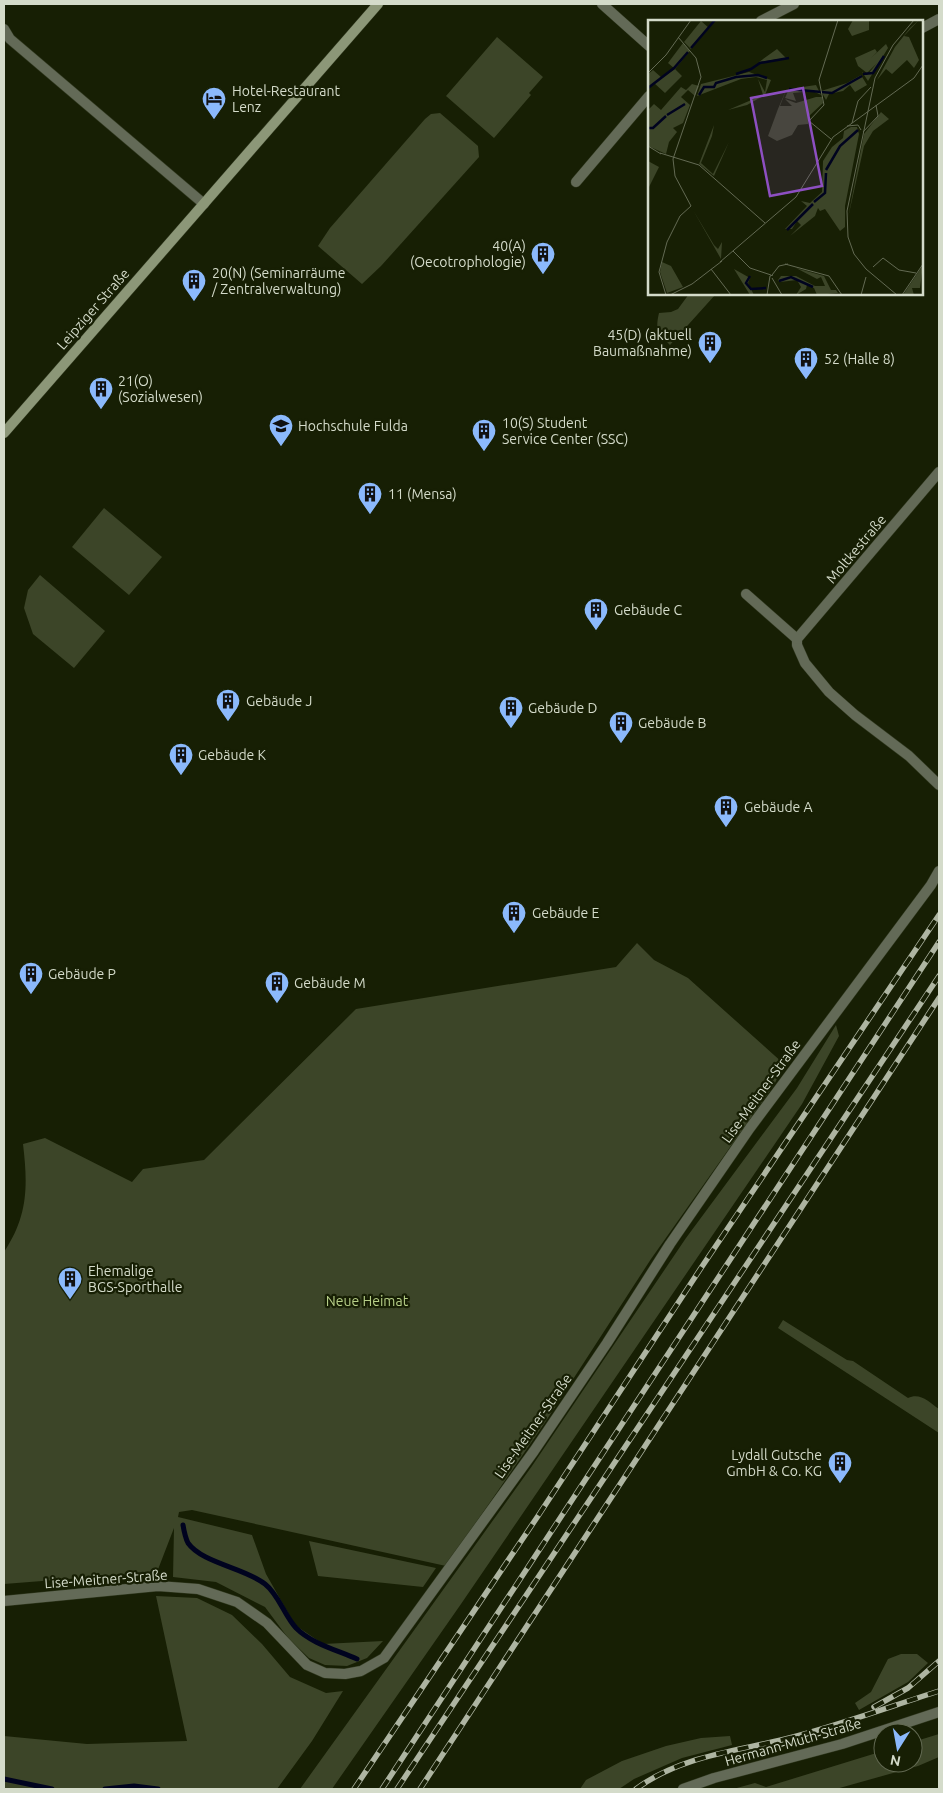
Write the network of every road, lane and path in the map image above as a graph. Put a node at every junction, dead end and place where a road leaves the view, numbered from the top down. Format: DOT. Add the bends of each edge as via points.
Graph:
graph roads {
  1 [pos="378,4"];
  2 [pos="602,4"];
  3 [pos="794,4"];
  4 [pos="939,19"];
  5 [pos="763,20"];
  6 [pos="923,27"];
  7 [pos="4,29"];
  8 [pos="648,45"];
  9 [pos="648,97"];
  10 [pos="576,182"];
  11 [pos="204,204"];
  12 [pos="4,433"];
  13 [pos="939,472"];
  14 [pos="746,594"];
  15 [pos="797,642"];
  16 [pos="939,785"];
  17 [pos="939,871"];
  18 [pos="4,1600"];
  19 [pos="939,1712"];
  20 [pos="683,1789"];
  1 -- 11 [label="main road, Leipziger Straße"];
  2 -- 8 [label="street"];
  3 -- 5 [label="street"];
  4 -- 6 [label="street"];
  7 -- 11 [label="street" via="10,38"];
  9 -- 10 [label="street"];
  11 -- 12 [label="main road, Leipziger Straße"];
  13 -- 15 [label="street, Moltkestraße"];
  14 -- 15 [label="street"];
  15 -- 16 [label="street" via="805,663 841,704 909,756"];
  17 -- 18 [label="street, Lise-Meitner-Straße" via="750,1128 534,1451 384,1658 361,1672 325,1672 307,1665 267,1623 237,1602 198,1589 158,1586"];
  19 -- 20 [label="street, Hermann-Muth-Straße" via="842,1744"];
}
